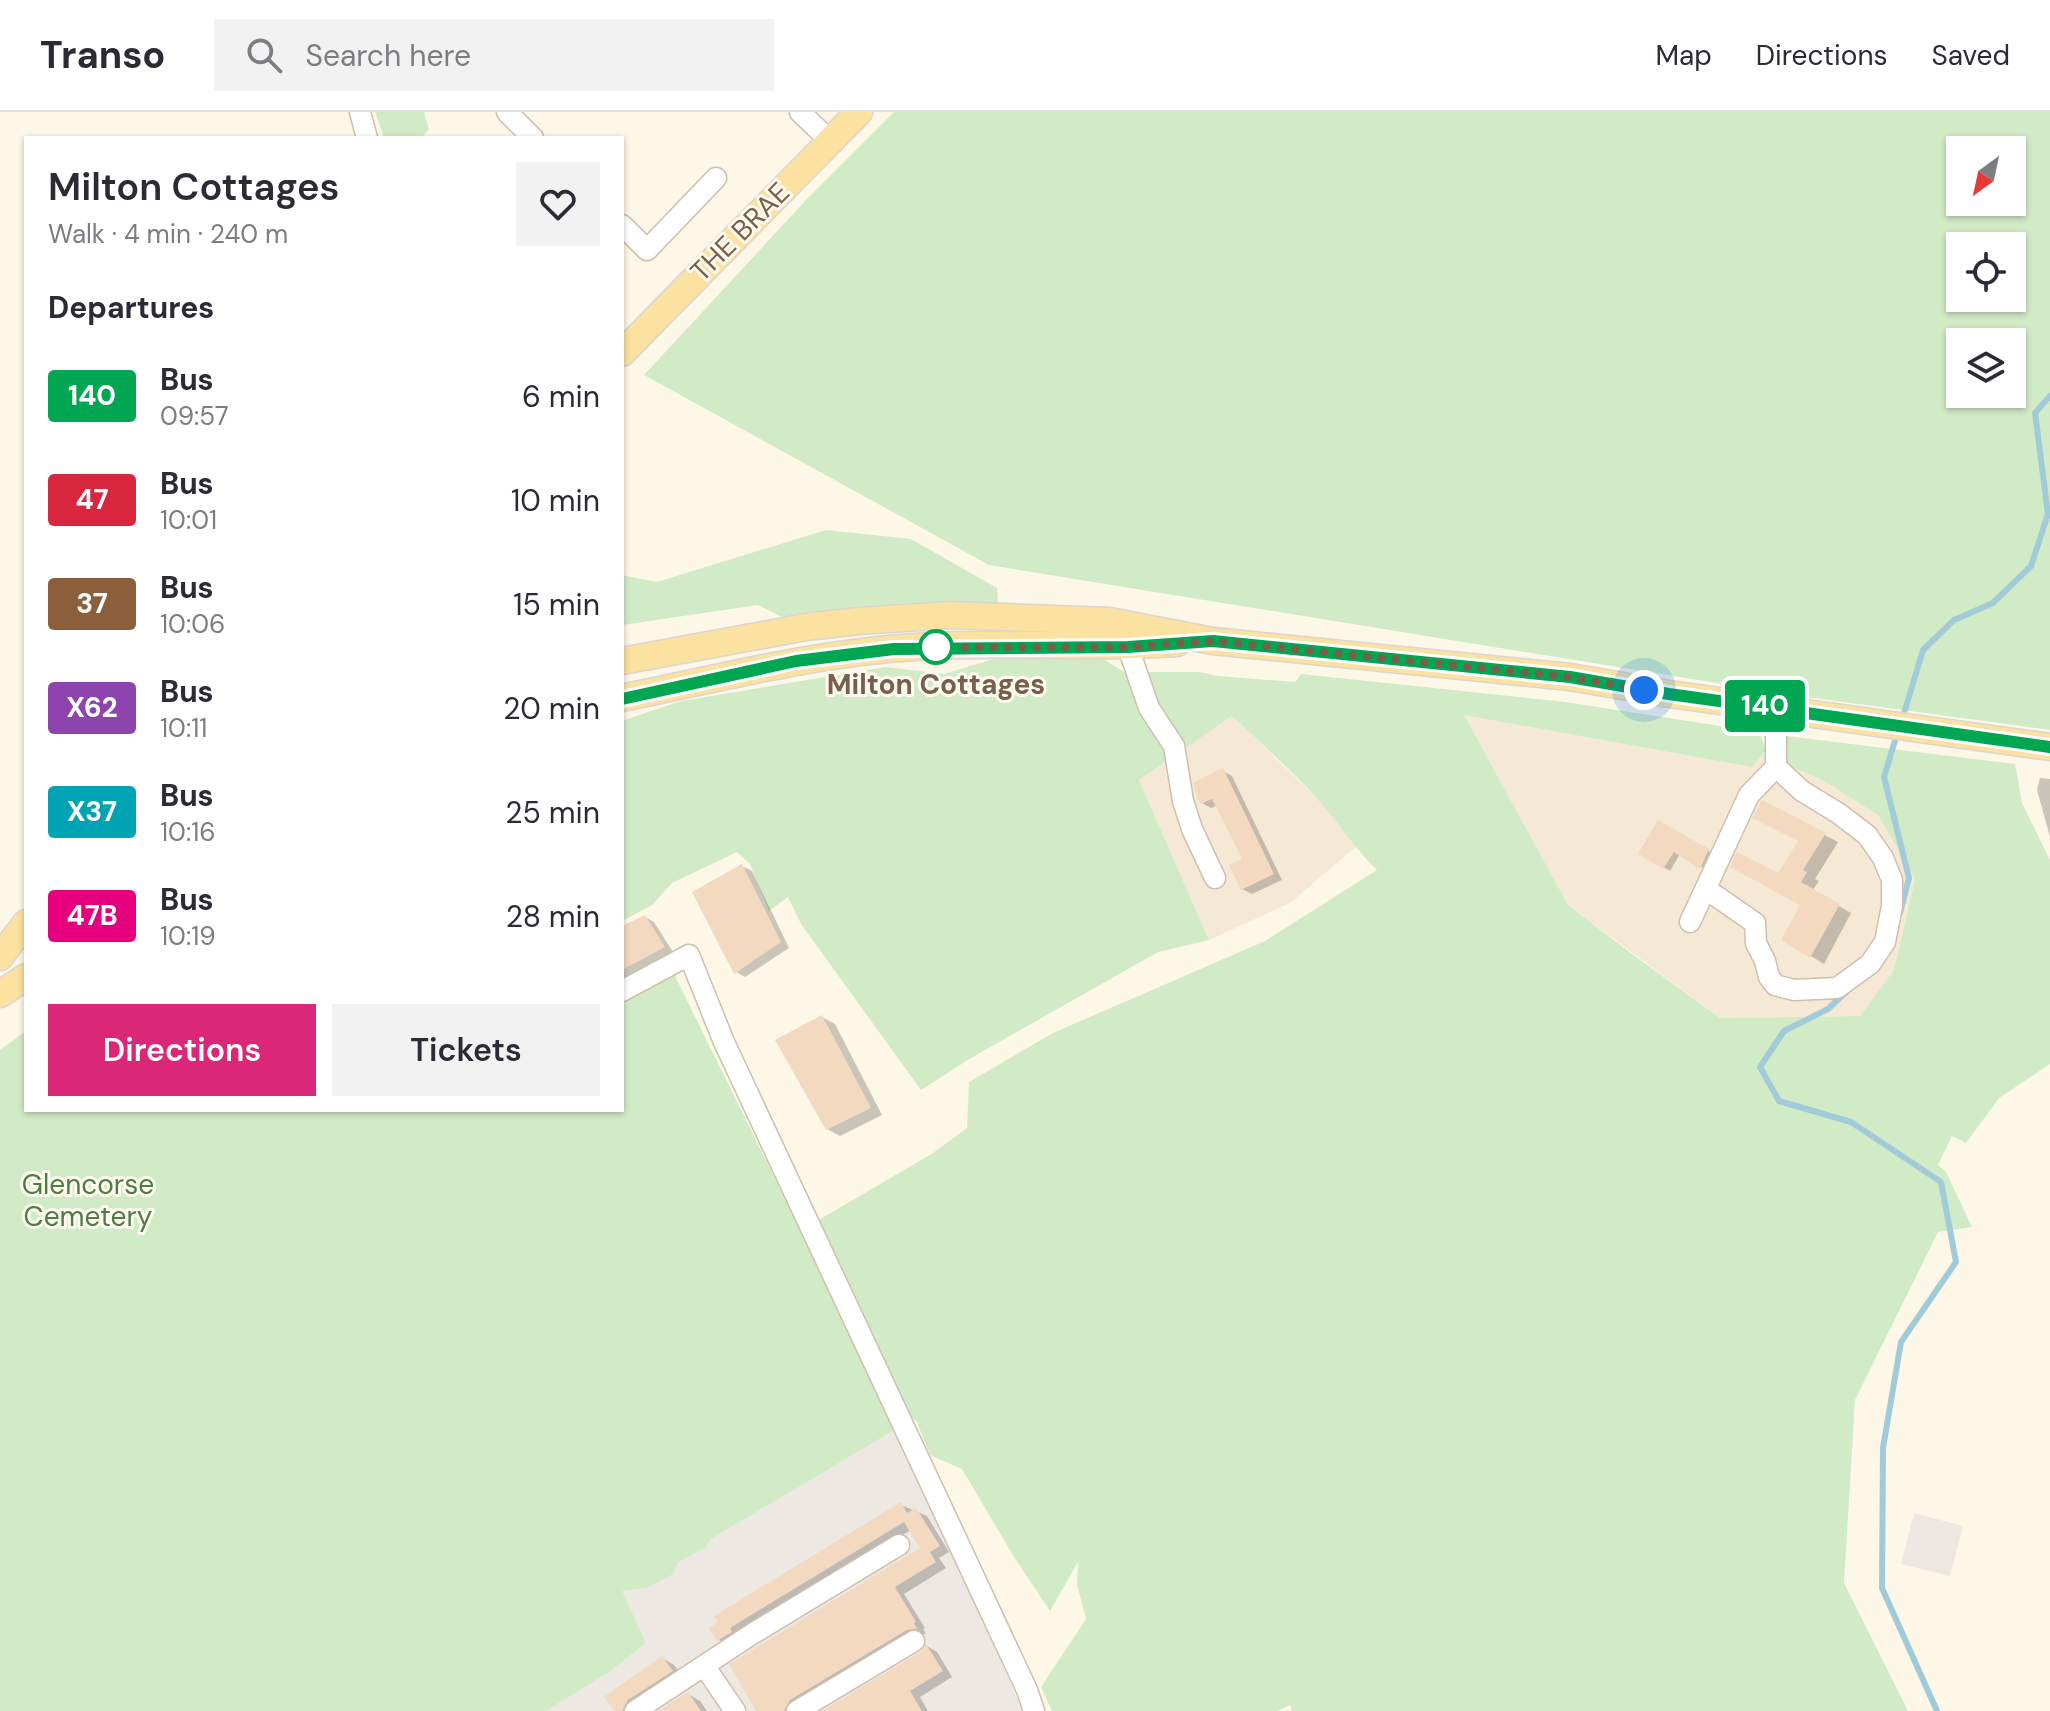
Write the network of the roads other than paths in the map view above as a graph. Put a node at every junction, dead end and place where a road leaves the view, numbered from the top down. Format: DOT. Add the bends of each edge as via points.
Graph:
graph roads {
  1 [pos="360,112"];
  2 [pos="507,112"];
  3 [pos="800,112"];
  4 [pos="859,112"];
  5 [pos="366,136"];
  6 [pos="531,136"];
  7 [pos="830,141"];
  8 [pos="716,178"];
  9 [pos="624,227"];
  10 [pos="624,351"];
  11 [pos="1213,641"];
  12 [pos="1128,647"];
  13 [pos="624,661"];
  14 [pos="624,698"];
  15 [pos="1776,707"];
  16 [pos="2050,747"];
  17 [pos="1776,767"];
  18 [pos="1215,878"];
  19 [pos="1706,889"];
  20 [pos="1690,922"];
  21 [pos="24,926"];
  22 [pos="24,953"];
  23 [pos="0,957"];
  24 [pos="0,971"];
  25 [pos="24,978"];
  26 [pos="624,990"];
  27 [pos="0,994"];
  28 [pos="899,1545"];
  29 [pos="914,1641"];
  30 [pos="705,1667"];
  31 [pos="635,1711"];
  32 [pos="735,1711"];
  33 [pos="797,1711"];
  34 [pos="1034,1711"];
  1 -- 5 [label="street"];
  2 -- 6 [label="street"];
  3 -- 7 [label="street"];
  4 -- 7 [label="main road, THE BRAE"];
  7 -- 10 [label="main road, THE BRAE"];
  8 -- 9 [label="street" via="647,250"];
  11 -- 12 [label="main road"];
  11 -- 13 [label="main road" via="1109,621 951,615 806,627"];
  11 -- 15 [label="main road" via="1570,677"];
  12 -- 14 [label="main road" via="876,651 796,661"];
  12 -- 18 [label="street" via="1149,708 1174,746 1183,801"];
  15 -- 16 [label="main road"];
  15 -- 17 [label="street"];
  17 -- 19 [label="street" via="1749,795"];
  17 -- 19 [label="street" via="1867,835 1883,858 1892,880 1885,942 1870,964 1837,988 1794,990 1775,985 1756,943 1755,923"];
  19 -- 20 [label="street"];
  21 -- 23 [label="main road"];
  22 -- 24 [label="main road"];
  25 -- 27 [label="main road"];
  26 -- 34 [label="street" via="689,955 724,1042"];
  28 -- 30 [label="street"];
  29 -- 33 [label="street"];
  30 -- 31 [label="street"];
  30 -- 32 [label="street"];
}
